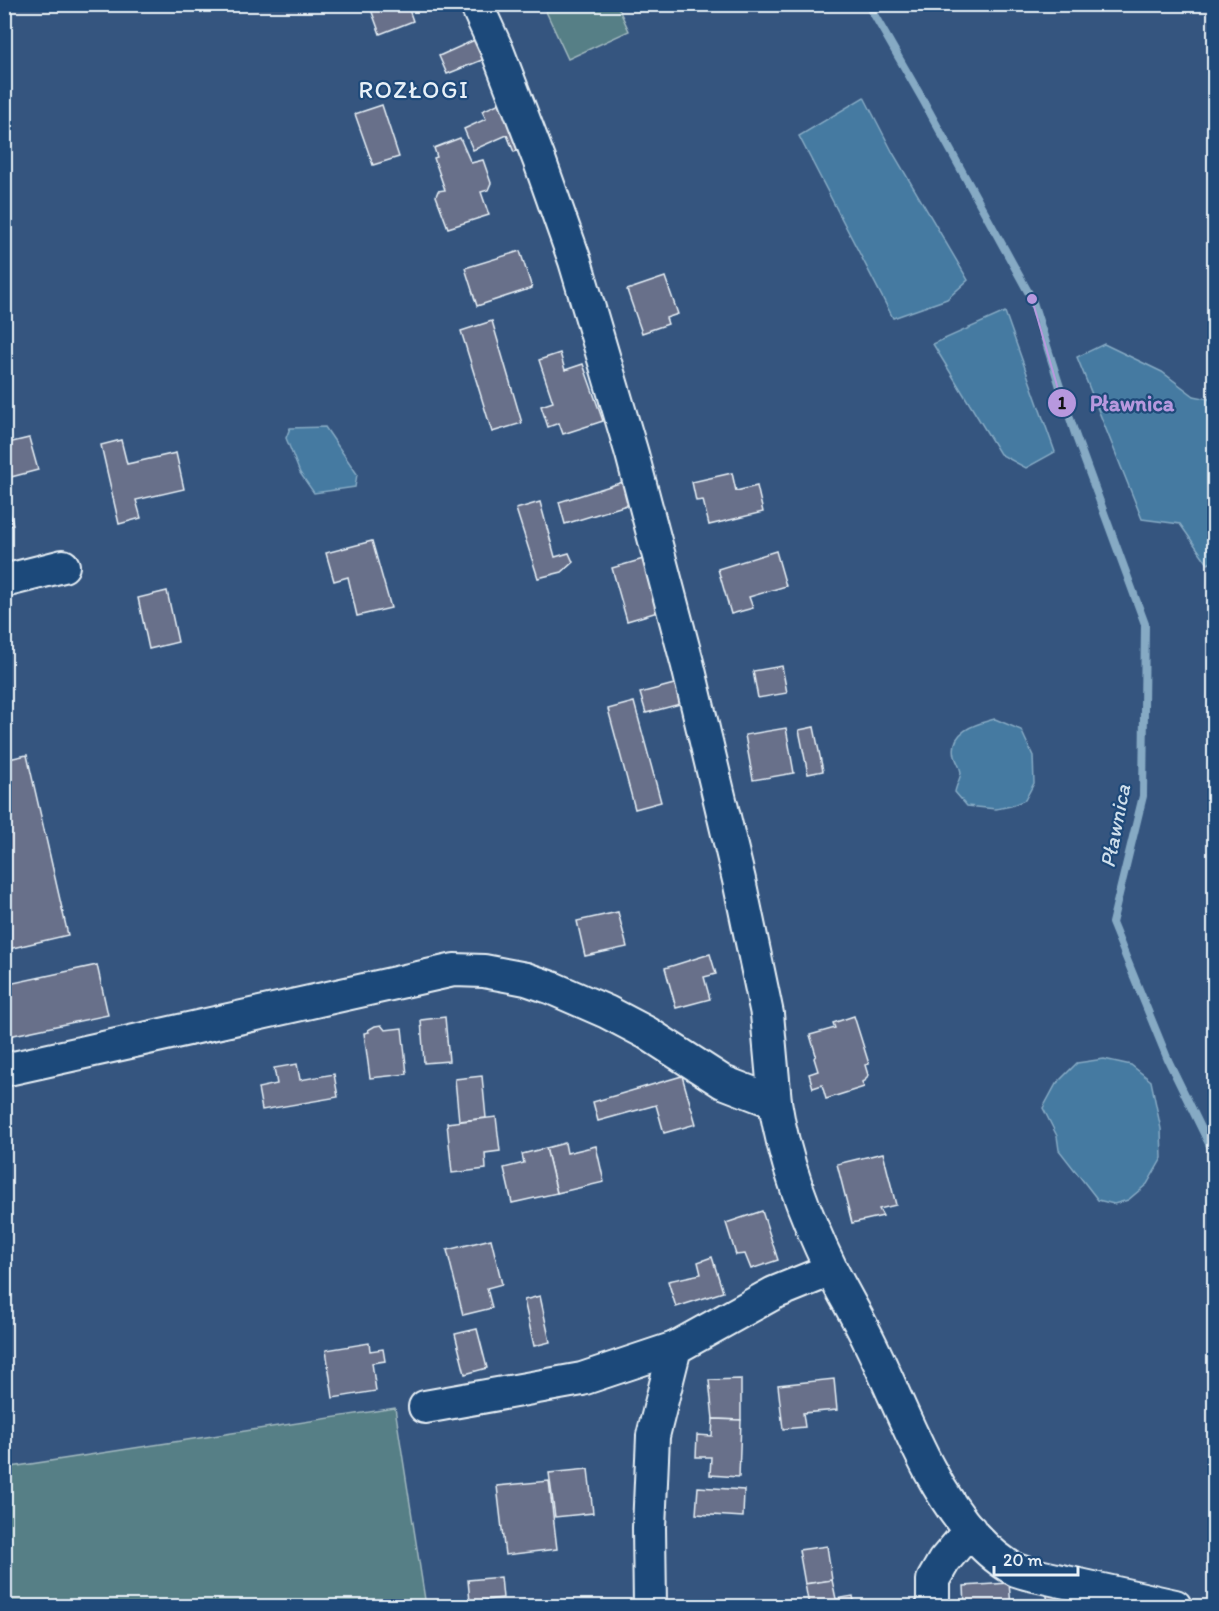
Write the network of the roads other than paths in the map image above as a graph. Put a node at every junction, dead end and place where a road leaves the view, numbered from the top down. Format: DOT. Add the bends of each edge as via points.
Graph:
graph roads {
  1 [pos="476,4"];
  2 [pos="63,566"];
  3 [pos="4,581"];
  4 [pos="4,1070"];
  5 [pos="775,1102"];
  6 [pos="831,1270"];
  7 [pos="675,1348"];
  8 [pos="425,1407"];
  9 [pos="969,1530"];
  10 [pos="650,1606"];
  11 [pos="933,1606"];
  12 [pos="1175,1606"];
  1 -- 5 [label="street" via="497,50 575,261 632,454 739,880 767,1014"];
  2 -- 3 [label="street"];
  4 -- 5 [label="street" via="454,970 484,971 535,982 607,1012 723,1082"];
  5 -- 6 [label="street" via="790,1169"];
  6 -- 7 [label="street" via="774,1293"];
  6 -- 9 [label="street" via="920,1452 942,1493"];
  7 -- 8 [label="street" via="582,1379"];
  7 -- 10 [label="street" via="652,1436"];
  9 -- 11 [label="street" via="933,1580"];
  9 -- 12 [label="street" via="985,1548 1016,1570"];
}
